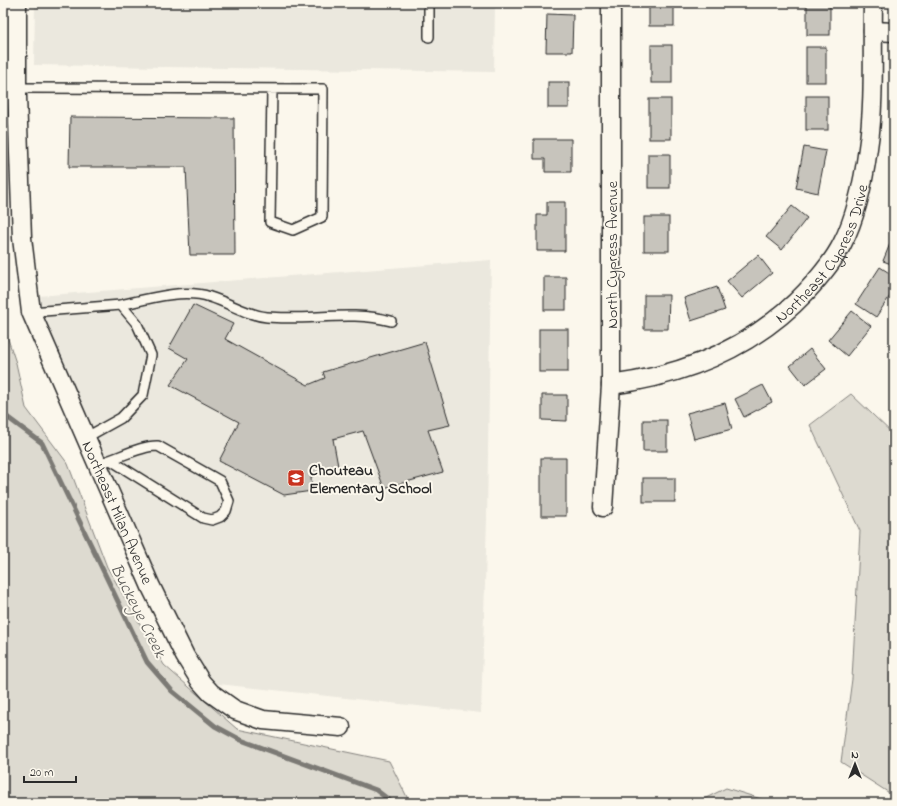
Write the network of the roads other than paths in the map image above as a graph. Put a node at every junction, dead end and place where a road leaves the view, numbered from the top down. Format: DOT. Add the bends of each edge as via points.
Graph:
graph roads {
  1 [pos="17,3"];
  2 [pos="429,3"];
  3 [pos="611,3"];
  4 [pos="874,3"];
  5 [pos="873,32"];
  6 [pos="894,32"];
  7 [pos="429,37"];
  8 [pos="17,88"];
  9 [pos="272,89"];
  10 [pos="121,305"];
  11 [pos="31,312"];
  12 [pos="391,321"];
  13 [pos="610,385"];
  14 [pos="85,438"];
  15 [pos="105,462"];
  16 [pos="603,507"];
  17 [pos="341,727"];
  1 -- 8 [label="street, Northeast Milan Avenue"];
  2 -- 7 [label="lane"];
  3 -- 13 [label="street, North Cypress Avenue"];
  4 -- 5 [label="street, Northeast Cypress Drive"];
  5 -- 6 [label="street"];
  5 -- 13 [label="street, Northeast Cypress Drive" via="868,148 858,200 842,244 818,279 788,311 738,346 676,372"];
  8 -- 9 [label="lane"];
  8 -- 11 [label="street, Northeast Milan Avenue" via="22,238"];
  9 -- 9 [label="lane" via="323,89 322,217 293,230 270,222"];
  10 -- 11 [label="lane"];
  10 -- 12 [label="lane" via="155,296 189,294 210,296 248,314 268,318 372,316"];
  10 -- 14 [label="lane" via="137,324 151,355 142,395 121,418"];
  11 -- 14 [label="street, Northeast Milan Avenue"];
  13 -- 16 [label="street, North Cypress Avenue"];
  14 -- 15 [label="street, Northeast Milan Avenue"];
  15 -- 15 [label="lane" via="203,518 220,518 226,511 229,501 220,481 158,446 151,446"];
  15 -- 17 [label="street, Northeast Milan Avenue" via="166,618 201,682 211,693 235,710 263,720"];
}
